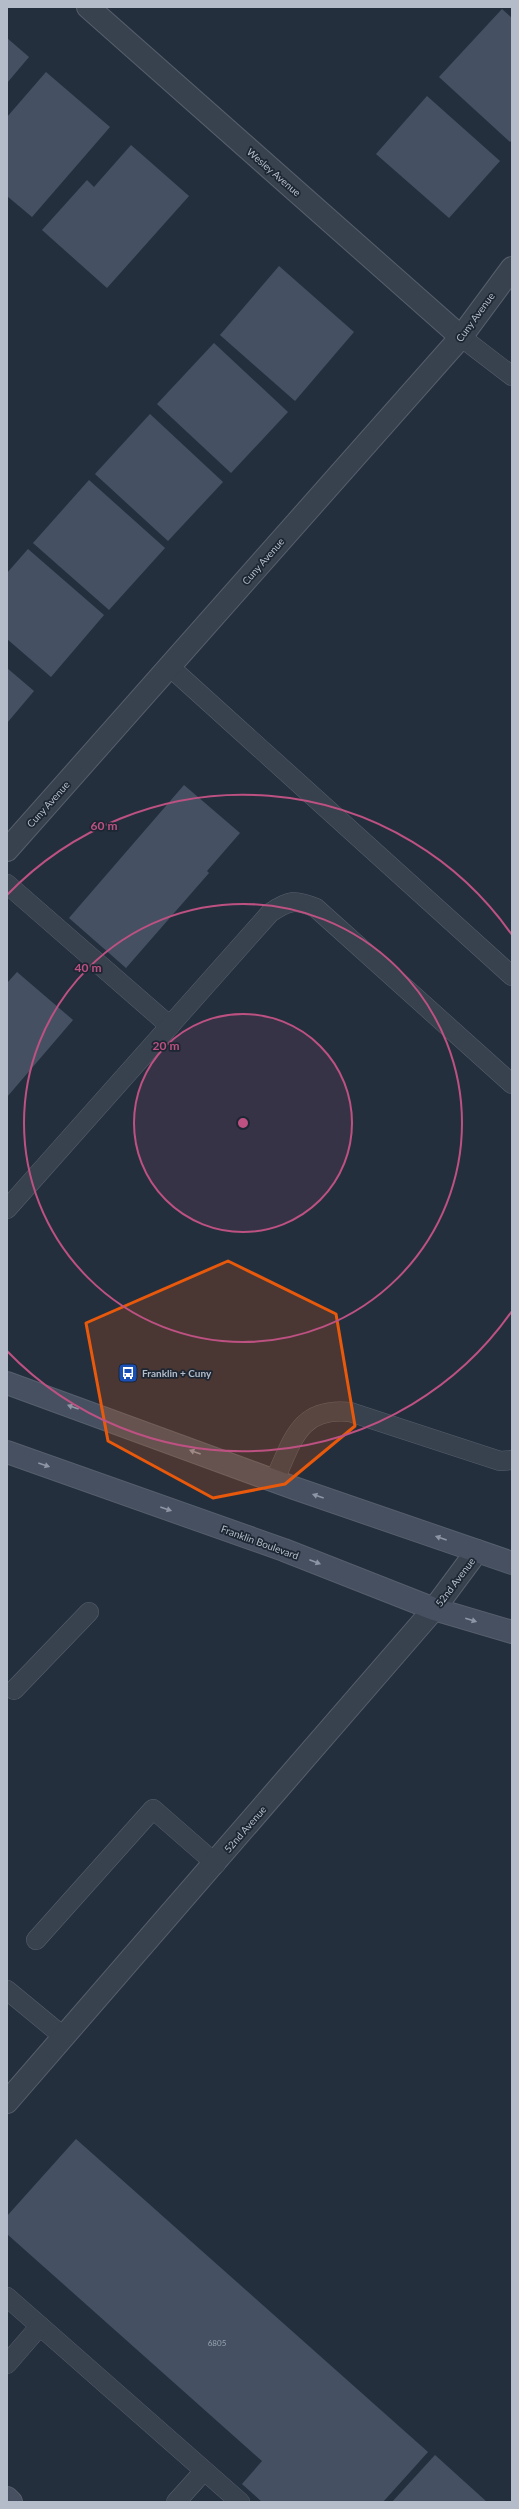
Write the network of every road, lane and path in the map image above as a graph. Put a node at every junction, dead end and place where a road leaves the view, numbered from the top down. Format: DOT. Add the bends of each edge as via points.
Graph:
graph roads {
  1 [pos="88,7"];
  2 [pos="512,268"];
  3 [pos="461,337"];
  4 [pos="512,376"];
  5 [pos="170,667"];
  6 [pos="7,850"];
  7 [pos="7,884"];
  8 [pos="512,976"];
  9 [pos="170,1026"];
  10 [pos="512,1084"];
  11 [pos="7,1209"];
  12 [pos="7,1383"];
  13 [pos="7,1452"];
  14 [pos="512,1460"];
  15 [pos="274,1481"];
  16 [pos="477,1551"];
  17 [pos="512,1563"];
  18 [pos="434,1609"];
  19 [pos="89,1612"];
  20 [pos="512,1632"];
  21 [pos="14,1690"];
  22 [pos="216,1864"];
  23 [pos="36,1940"];
  24 [pos="7,1990"];
  25 [pos="64,2037"];
  26 [pos="7,2102"];
  27 [pos="7,2297"];
  28 [pos="40,2326"];
  29 [pos="7,2364"];
  30 [pos="204,2471"];
  31 [pos="7,2498"];
  32 [pos="11,2502"];
  33 [pos="176,2502"];
  34 [pos="240,2502"];
  1 -- 3 [label="street, Wesley Avenue"];
  2 -- 3 [label="street, Cuny Avenue"];
  3 -- 4 [label="lane"];
  3 -- 5 [label="street, Cuny Avenue"];
  5 -- 6 [label="street, Cuny Avenue"];
  5 -- 8 [label="lane"];
  7 -- 9 [label="lane"];
  9 -- 10 [label="lane" via="270,913 283,904 299,901 316,908"];
  9 -- 11 [label="lane"];
  15 -- 12 [label="main road, one-way"];
  13 -- 18 [label="main road, Franklin Boulevard, one-way" via="284,1550"];
  14 -- 15 [label="lane" via="500,1461 350,1412 333,1410 314,1416 300,1427"];
  16 -- 15 [label="main road, one-way"];
  16 -- 17 [label="main road"];
  16 -- 18 [label="street, 52nd Avenue"];
  18 -- 20 [label="main road, Franklin Boulevard, one-way"];
  18 -- 22 [label="street, 52nd Avenue"];
  19 -- 21 [label="lane"];
  22 -- 23 [label="lane" via="153,1809"];
  22 -- 25 [label="street, 52nd Avenue"];
  24 -- 25 [label="lane"];
  25 -- 26 [label="street, 52nd Avenue"];
  27 -- 28 [label="lane"];
  28 -- 29 [label="lane"];
  28 -- 30 [label="lane"];
  30 -- 33 [label="lane"];
  30 -- 34 [label="lane"];
  31 -- 32 [label="main road"];
}
